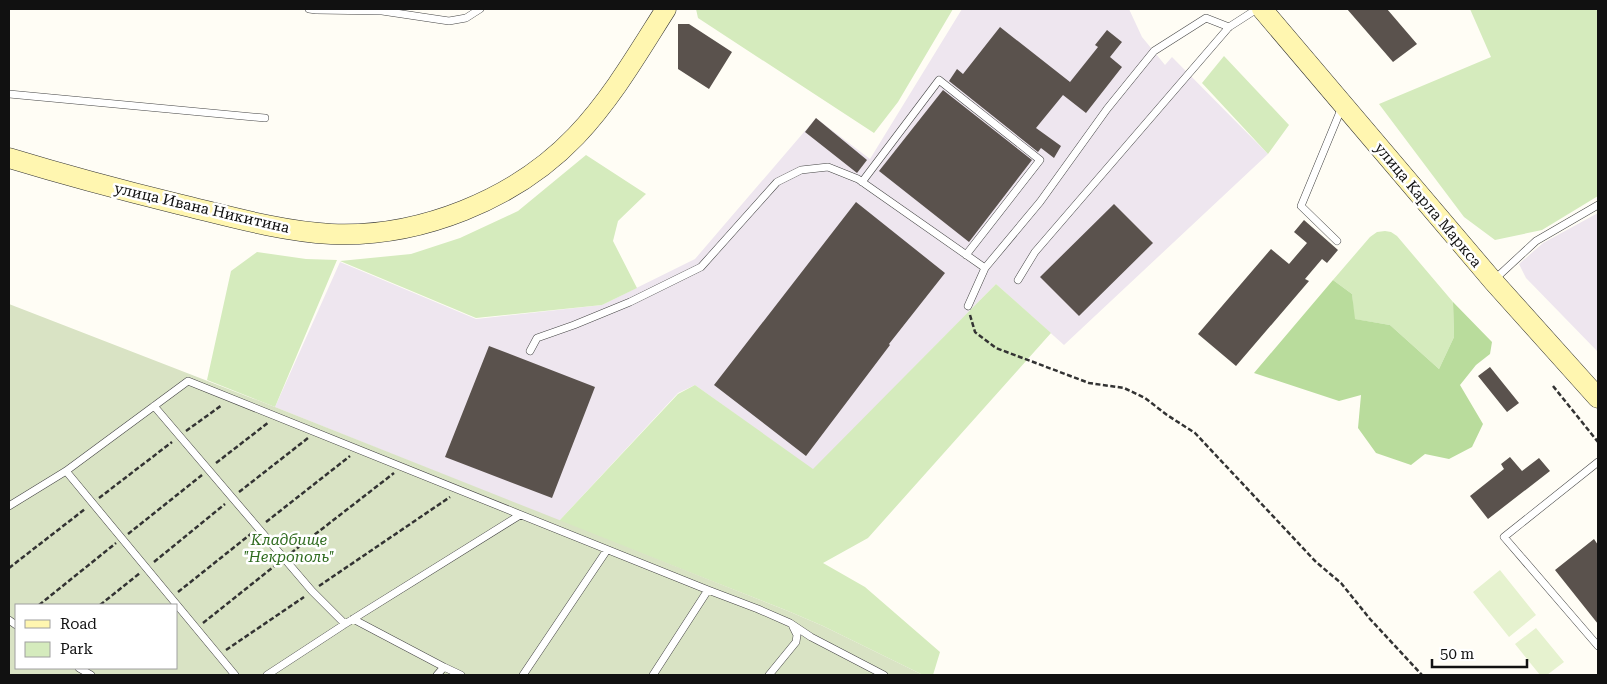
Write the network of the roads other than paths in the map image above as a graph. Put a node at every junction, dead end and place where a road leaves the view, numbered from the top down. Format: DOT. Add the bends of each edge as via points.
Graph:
graph roads {
  1 [pos="309,9"];
  2 [pos="480,9"];
  3 [pos="666,9"];
  4 [pos="1257,9"];
  5 [pos="1262,9"];
  6 [pos="1230,27"];
  7 [pos="9,94"];
  8 [pos="1343,105"];
  9 [pos="265,118"];
  10 [pos="9,158"];
  11 [pos="862,182"];
  12 [pos="1598,205"];
  13 [pos="1337,241"];
  14 [pos="966,255"];
  15 [pos="985,268"];
  16 [pos="1018,280"];
  17 [pos="1493,281"];
  18 [pos="968,306"];
  19 [pos="530,351"];
  20 [pos="1598,398"];
  21 [pos="154,406"];
  22 [pos="1598,462"];
  23 [pos="66,471"];
  24 [pos="9,506"];
  25 [pos="520,515"];
  26 [pos="606,550"];
  27 [pos="708,590"];
  28 [pos="176,604"];
  29 [pos="178,606"];
  30 [pos="353,619"];
  31 [pos="790,623"];
  32 [pos="345,624"];
  33 [pos="811,637"];
  34 [pos="796,642"];
  35 [pos="1598,646"];
  36 [pos="444,667"];
  37 [pos="235,675"];
  38 [pos="267,675"];
  39 [pos="437,675"];
  40 [pos="461,675"];
  41 [pos="523,675"];
  42 [pos="653,675"];
  43 [pos="769,675"];
  44 [pos="884,675"];
  1 -- 2 [label="lane" via="382,11 449,21 466,18"];
  3 -- 10 [label="main road, улица Ивана Никитина" via="604,104 543,166 486,201 447,218 412,227 332,234 264,225"];
  4 -- 6 [label="lane"];
  5 -- 8 [label="main road, улица Карла Маркса"];
  6 -- 15 [label="lane" via="1206,18 1154,51 1107,108 1040,202"];
  6 -- 16 [label="lane" via="1035,252"];
  7 -- 9 [label="lane"];
  8 -- 13 [label="lane" via="1301,206"];
  8 -- 17 [label="main road, улица Карла Маркса"];
  11 -- 14 [label="lane"];
  11 -- 14 [label="lane" via="940,80 1040,160"];
  11 -- 19 [label="lane" via="828,167 801,170 777,182 701,267 630,302 537,338"];
  12 -- 17 [label="lane" via="1536,241"];
  14 -- 15 [label="lane"];
  15 -- 18 [label="lane"];
  17 -- 20 [label="main road, улица Карла Маркса"];
  21 -- 23 [label="lane"];
  21 -- 25 [label="lane" via="188,381"];
  21 -- 32 [label="lane" via="312,591"];
  22 -- 35 [label="lane" via="1504,537"];
  23 -- 24 [label="lane"];
  23 -- 28 [label="lane"];
  25 -- 26 [label="lane"];
  25 -- 30 [label="lane"];
  26 -- 27 [label="lane"];
  26 -- 41 [label="lane"];
  27 -- 31 [label="lane"];
  27 -- 42 [label="lane"];
  29 -- 37 [label="lane"];
  30 -- 32 [label="lane"];
  30 -- 36 [label="lane"];
  31 -- 33 [label="lane"];
  31 -- 34 [label="lane" via="797,632"];
  32 -- 38 [label="lane"];
  33 -- 34 [label="lane"];
  33 -- 44 [label="lane"];
  34 -- 43 [label="lane"];
  36 -- 39 [label="lane"];
  36 -- 40 [label="lane"];
}
